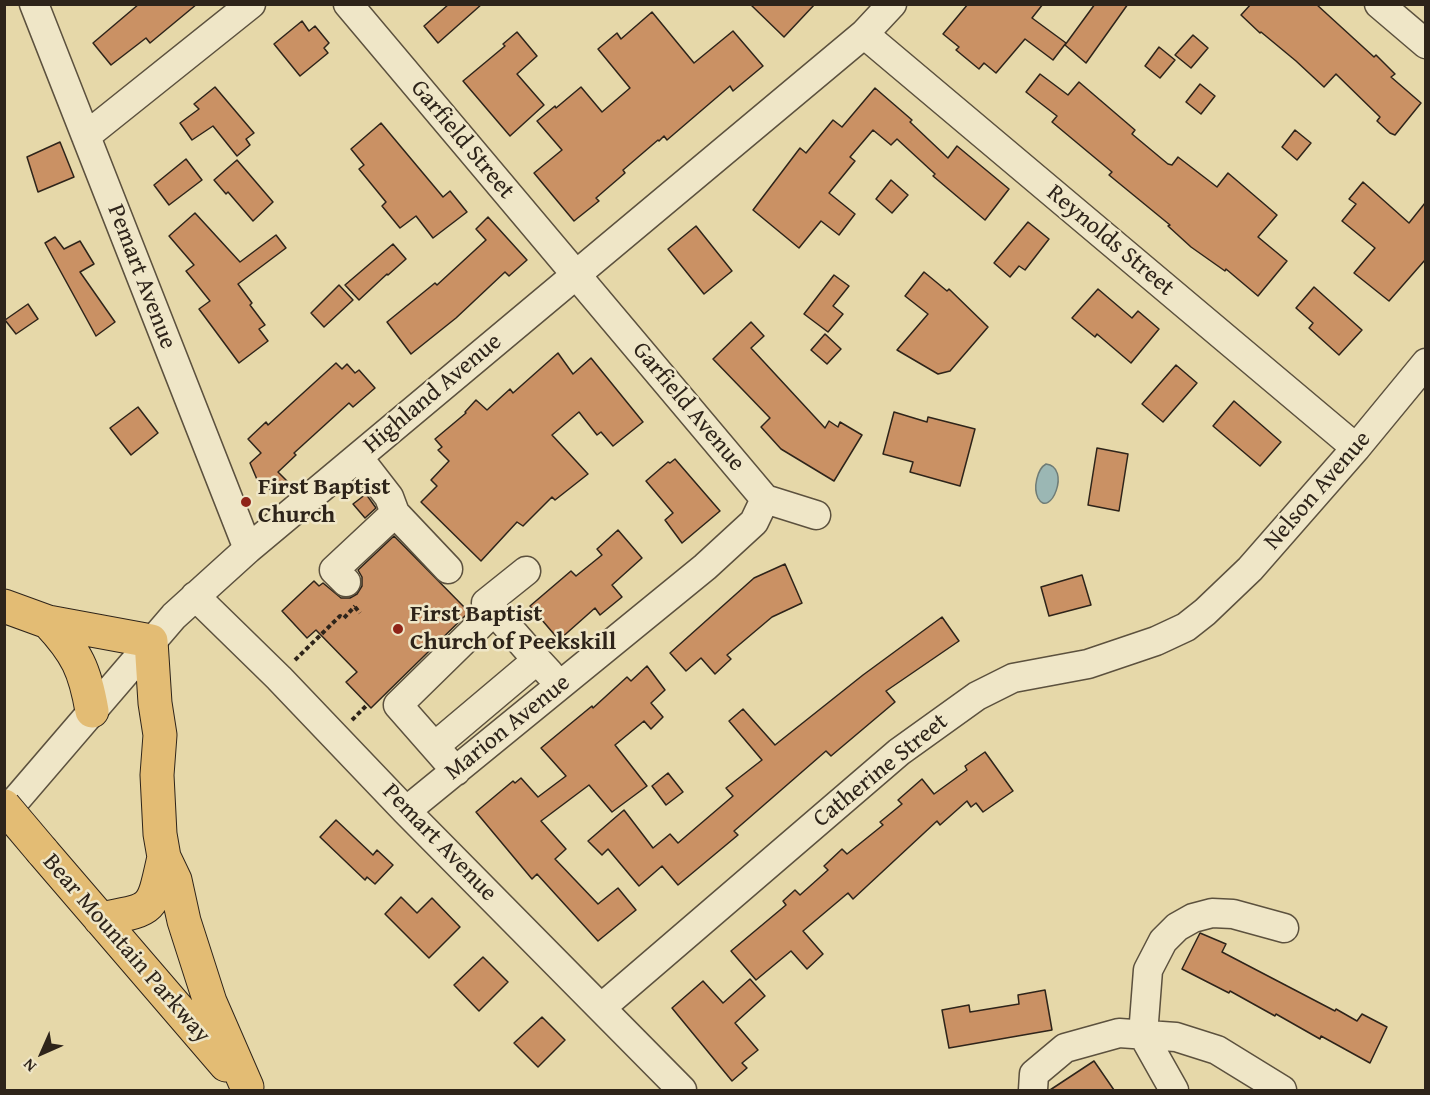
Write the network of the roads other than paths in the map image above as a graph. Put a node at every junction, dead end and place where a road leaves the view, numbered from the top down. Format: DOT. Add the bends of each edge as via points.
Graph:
graph roads {
  1 [pos="34,4"];
  2 [pos="251,4"];
  3 [pos="348,4"];
  4 [pos="892,4"];
  5 [pos="1379,4"];
  6 [pos="864,34"];
  7 [pos="1425,44"];
  8 [pos="86,136"];
  9 [pos="576,275"];
  10 [pos="1425,363"];
  11 [pos="1356,448"];
  12 [pos="358,457"];
  13 [pos="765,499"];
  14 [pos="395,513"];
  15 [pos="816,515"];
  16 [pos="248,549"];
  17 [pos="448,569"];
  18 [pos="526,571"];
  19 [pos="195,596"];
  20 [pos="354,596"];
  21 [pos="4,606"];
  22 [pos="494,611"];
  23 [pos="1205,612"];
  24 [pos="48,622"];
  25 [pos="151,641"];
  26 [pos="537,660"];
  27 [pos="560,686"];
  28 [pos="92,711"];
  29 [pos="435,746"];
  30 [pos="456,771"];
  31 [pos="4,806"];
  32 [pos="406,811"];
  33 [pos="4,814"];
  34 [pos="164,858"];
  35 [pos="100,919"];
  36 [pos="1284,928"];
  37 [pos="601,1008"];
  38 [pos="1143,1035"];
  39 [pos="248,1089"];
  40 [pos="682,1090"];
  41 [pos="1033,1090"];
  42 [pos="1174,1090"];
  43 [pos="1282,1090"];
  1 -- 8 [label="street, Pemart Avenue"];
  2 -- 8 [label="street"];
  3 -- 9 [label="street, Garfield Street"];
  4 -- 6 [label="street, Highland Avenue"];
  5 -- 7 [label="street"];
  6 -- 9 [label="street, Highland Avenue"];
  6 -- 11 [label="street, Reynolds Street"];
  8 -- 16 [label="street, Pemart Avenue"];
  9 -- 12 [label="street, Highland Avenue"];
  9 -- 13 [label="street, Garfield Avenue"];
  10 -- 11 [label="street, Nelson Avenue"];
  11 -- 23 [label="street, Nelson Avenue" via="1250,569"];
  12 -- 14 [label="street" via="389,497"];
  12 -- 16 [label="street, Highland Avenue"];
  13 -- 15 [label="street"];
  13 -- 27 [label="street, Marion Avenue" via="754,522 705,567"];
  14 -- 17 [label="street"];
  14 -- 20 [label="street" via="334,570"];
  16 -- 19 [label="street, Highland Avenue"];
  18 -- 22 [label="street" via="486,603"];
  19 -- 25 [label="street, Highland Avenue"];
  19 -- 32 [label="street, Pemart Avenue"];
  21 -- 24 [label="highway"];
  22 -- 26 [label="street"];
  22 -- 29 [label="street" via="398,705"];
  23 -- 37 [label="street, Catherine Street" via="1186,627 1156,641 1088,664 1012,678 977,696 899,752"];
  24 -- 25 [label="highway"];
  24 -- 28 [label="highway" via="78,661"];
  25 -- 28 [label="street, Highland Avenue"];
  25 -- 34 [label="highway" via="160,735 157,776"];
  26 -- 27 [label="street"];
  26 -- 29 [label="street"];
  27 -- 30 [label="street, Marion Avenue"];
  28 -- 33 [label="street, Highland Avenue"];
  29 -- 30 [label="street"];
  30 -- 32 [label="street, Marion Avenue"];
  31 -- 35 [label="highway, Bear Mountain Parkway, bridge"];
  32 -- 37 [label="street, Pemart Avenue"];
  34 -- 35 [label="highway" via="158,887 149,905 132,914"];
  34 -- 39 [label="highway" via="175,880 210,1002"];
  35 -- 39 [label="highway, Bear Mountain Parkway"];
  36 -- 38 [label="street" via="1233,914 1212,913 1177,927 1163,940 1148,970"];
  37 -- 40 [label="street, Pemart Avenue"];
  38 -- 41 [label="street" via="1119,1033 1065,1048 1034,1074"];
  38 -- 42 [label="street"];
  38 -- 43 [label="street" via="1176,1037 1217,1050"];
}
